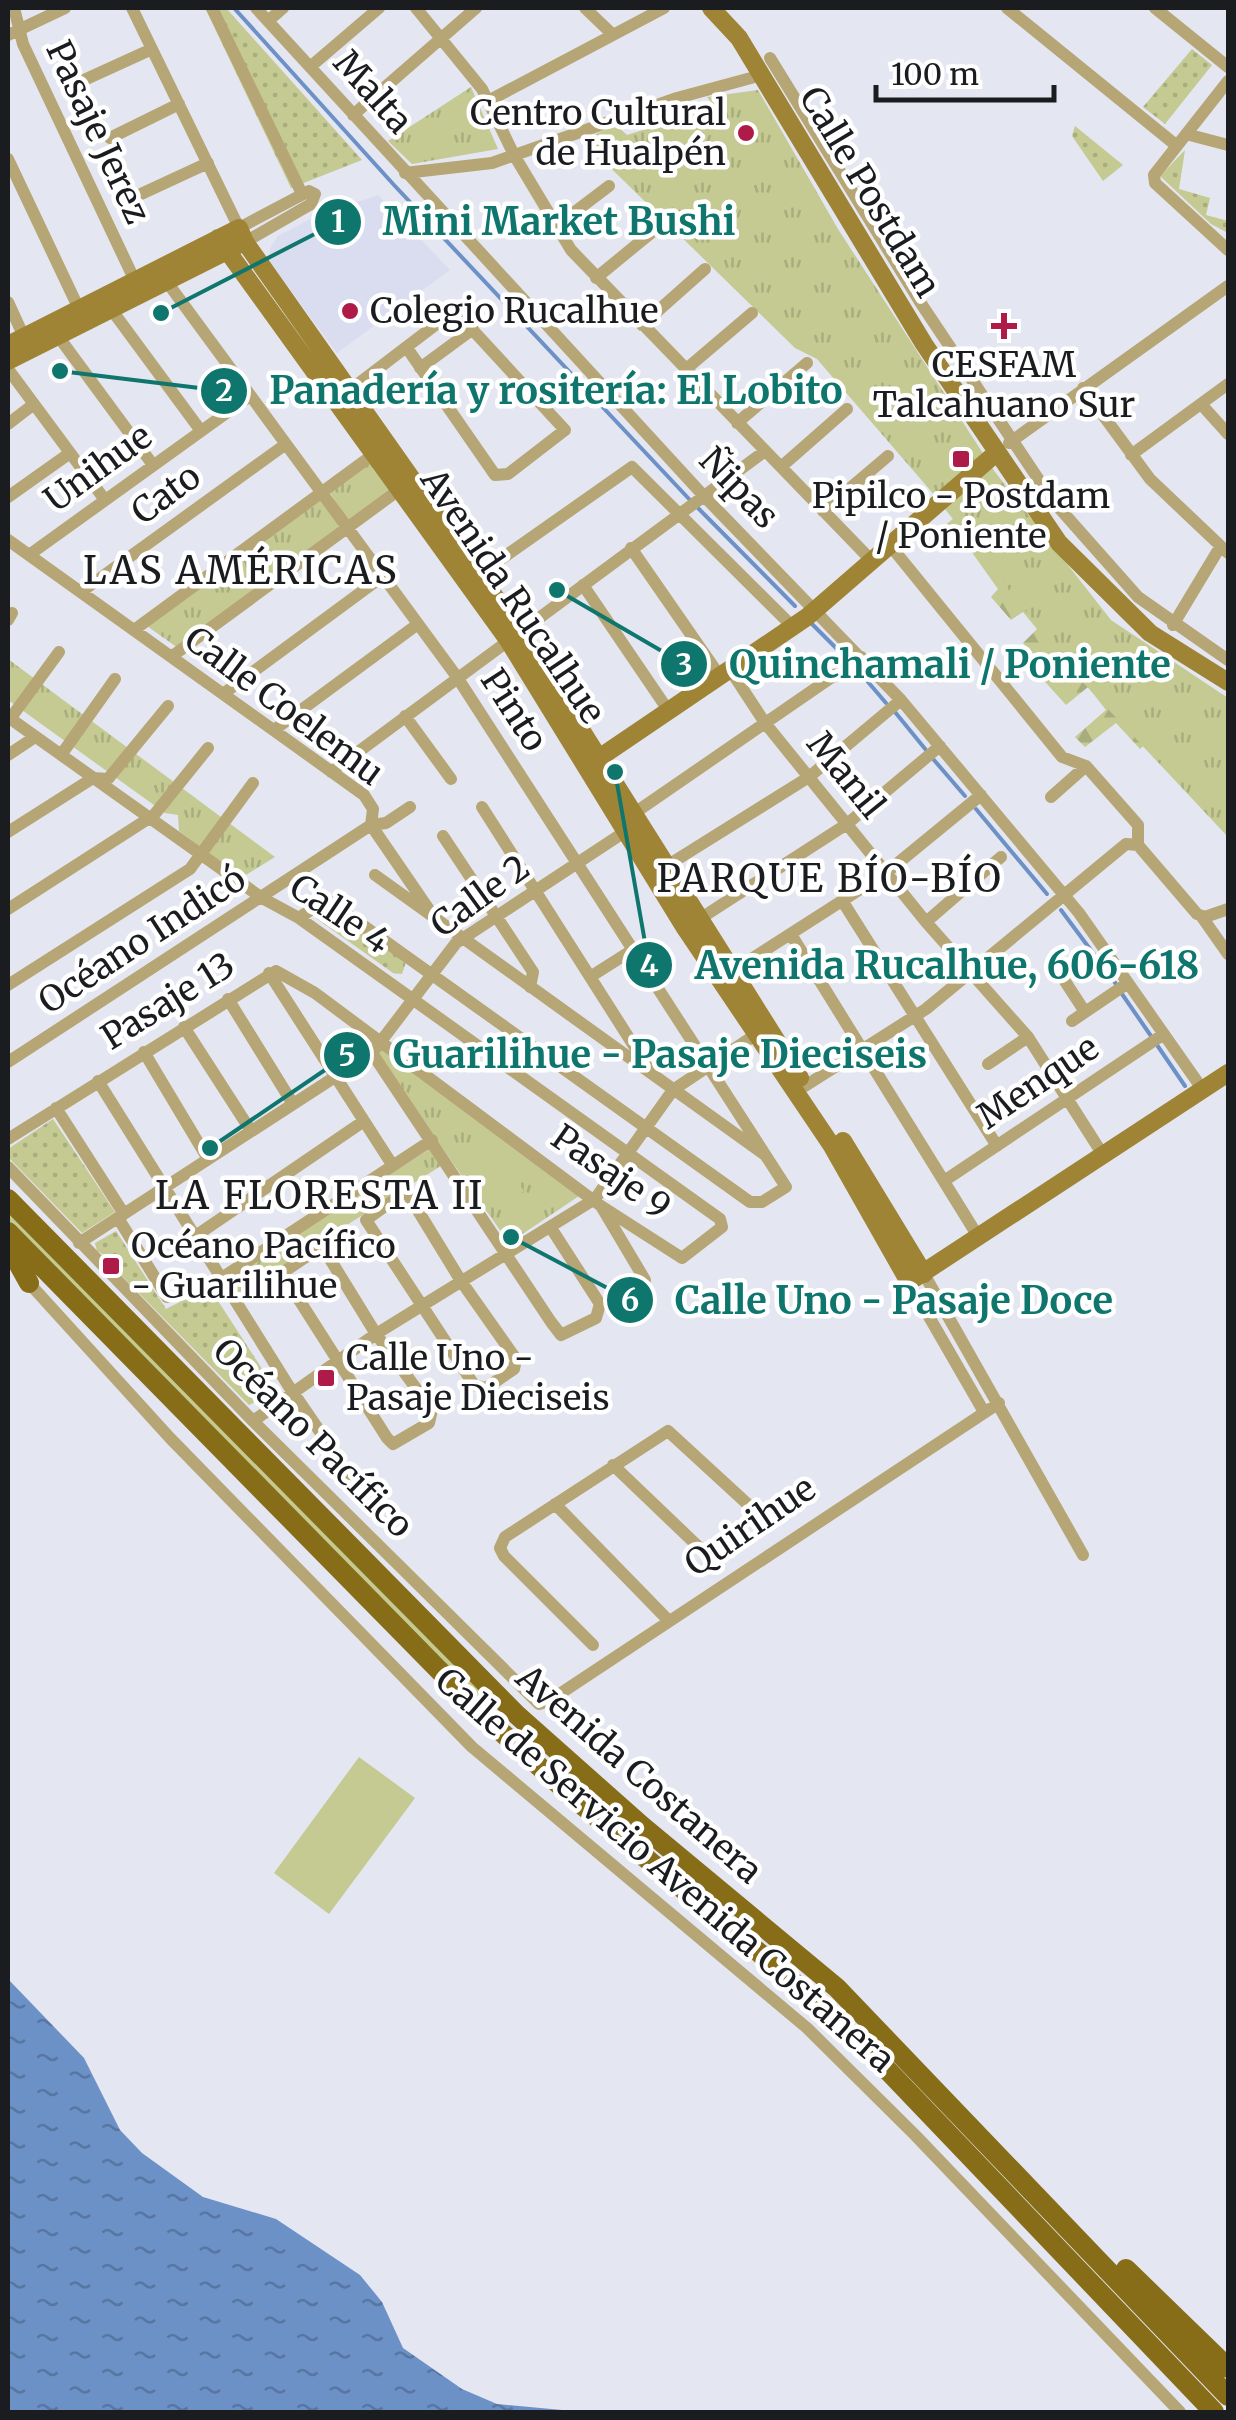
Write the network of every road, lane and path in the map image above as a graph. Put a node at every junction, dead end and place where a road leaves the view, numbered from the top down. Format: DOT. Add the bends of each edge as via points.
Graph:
graph roads {
  1 [pos="14,8"];
  2 [pos="65,8"];
  3 [pos="132,8"];
  4 [pos="212,8"];
  5 [pos="256,8"];
  6 [pos="284,8"];
  7 [pos="379,8"];
  8 [pos="416,8"];
  9 [pos="476,8"];
  10 [pos="585,8"];
  11 [pos="664,8"];
  12 [pos="721,8"];
  13 [pos="1007,8"];
  14 [pos="1155,8"];
  15 [pos="268,21"];
  16 [pos="14,32"];
  17 [pos="611,33"];
  18 [pos="442,38"];
  19 [pos="152,49"];
  20 [pos="1228,66"];
  21 [pos="310,67"];
  22 [pos="766,67"];
  23 [pos="84,80"];
  24 [pos="1228,80"];
  25 [pos="488,100"];
  26 [pos="179,104"];
  27 [pos="354,115"];
  28 [pos="110,138"];
  29 [pos="1181,140"];
  30 [pos="1228,145"];
  31 [pos="514,155"];
  32 [pos="8,159"];
  33 [pos="208,163"];
  34 [pos="406,173"];
  35 [pos="609,186"];
  36 [pos="140,194"];
  37 [pos="556,226"];
  38 [pos="657,228"];
  39 [pos="242,235"];
  40 [pos="1210,236"];
  41 [pos="1228,240"];
  42 [pos="223,245"];
  43 [pos="1228,250"];
  44 [pos="705,270"];
  45 [pos="596,278"];
  46 [pos="134,281"];
  47 [pos="167,282"];
  48 [pos="1228,286"];
  49 [pos="8,302"];
  50 [pos="79,309"];
  51 [pos="111,309"];
  52 [pos="752,313"];
  53 [pos="642,325"];
  54 [pos="473,329"];
  55 [pos="58,336"];
  56 [pos="16,341"];
  57 [pos="406,348"];
  58 [pos="807,363"];
  59 [pos="8,365"];
  60 [pos="420,368"];
  61 [pos="686,370"];
  62 [pos="1228,384"];
  63 [pos="1084,388"];
  64 [pos="350,390"];
  65 [pos="250,396"];
  66 [pos="34,404"];
  67 [pos="1201,404"];
  68 [pos="847,409"];
  69 [pos="737,423"];
  70 [pos="8,424"];
  71 [pos="201,430"];
  72 [pos="1228,434"];
  73 [pos="1012,440"];
  74 [pos="286,444"];
  75 [pos="382,448"];
  76 [pos="765,451"];
  77 [pos="70,453"];
  78 [pos="995,454"];
  79 [pos="1130,455"];
  80 [pos="888,456"];
  81 [pos="153,466"];
  82 [pos="780,467"];
  83 [pos="408,484"];
  84 [pos="322,492"];
  85 [pos="701,496"];
  86 [pos="8,498"];
  87 [pos="105,500"];
  88 [pos="683,510"];
  89 [pos="823,511"];
  90 [pos="347,528"];
  91 [pos="8,540"];
  92 [pos="889,544"];
  93 [pos="632,548"];
  94 [pos="1224,550"];
  95 [pos="29,555"];
  96 [pos="871,560"];
  97 [pos="481,574"];
  98 [pos="383,576"];
  99 [pos="583,585"];
  100 [pos="81,592"];
  101 [pos="814,610"];
  102 [pos="418,624"];
  103 [pos="1173,625"];
  104 [pos="793,626"];
  105 [pos="134,630"];
  106 [pos="514,636"];
  107 [pos="59,652"];
  108 [pos="171,656"];
  109 [pos="861,657"];
  110 [pos="1228,660"];
  111 [pos="724,672"];
  112 [pos="457,677"];
  113 [pos="115,680"];
  114 [pos="1228,682"];
  115 [pos="223,694"];
  116 [pos="900,700"];
  117 [pos="168,706"];
  118 [pos="668,710"];
  119 [pos="405,716"];
  120 [pos="9,718"];
  121 [pos="765,723"];
  122 [pos="274,730"];
  123 [pos="35,737"];
  124 [pos="940,746"];
  125 [pos="208,748"];
  126 [pos="8,755"];
  127 [pos="61,755"];
  128 [pos="599,758"];
  129 [pos="1086,766"];
  130 [pos="331,772"];
  131 [pos="809,777"];
  132 [pos="93,778"];
  133 [pos="451,779"];
  134 [pos="253,783"];
  135 [pos="981,795"];
  136 [pos="1051,797"];
  137 [pos="482,806"];
  138 [pos="410,807"];
  139 [pos="148,817"];
  140 [pos="630,822"];
  141 [pos="847,824"];
  142 [pos="371,826"];
  143 [pos="8,832"];
  144 [pos="443,836"];
  145 [pos="1138,844"];
  146 [pos="202,855"];
  147 [pos="1001,857"];
  148 [pos="578,863"];
  149 [pos="665,867"];
  150 [pos="887,872"];
  151 [pos="375,875"];
  152 [pos="536,891"];
  153 [pos="1064,896"];
  154 [pos="262,898"];
  155 [pos="843,902"];
  156 [pos="8,909"];
  157 [pos="1228,909"];
  158 [pos="494,917"];
  159 [pos="1202,917"];
  160 [pos="299,918"];
  161 [pos="434,918"];
  162 [pos="698,920"];
  163 [pos="926,922"];
  164 [pos="792,936"];
  165 [pos="462,937"];
  166 [pos="634,949"];
  167 [pos="1228,954"];
  168 [pos="731,972"];
  169 [pos="1059,972"];
  170 [pos="269,973"];
  171 [pos="432,973"];
  172 [pos="970,974"];
  173 [pos="590,976"];
  174 [pos="1128,983"];
  175 [pos="8,985"];
  176 [pos="530,987"];
  177 [pos="228,999"];
  178 [pos="412,1001"];
  179 [pos="1085,1012"];
  180 [pos="916,1016"];
  181 [pos="1072,1021"];
  182 [pos="184,1027"];
  183 [pos="761,1032"];
  184 [pos="1164,1034"];
  185 [pos="1028,1038"];
  186 [pos="376,1048"];
  187 [pos="864,1049"];
  188 [pos="144,1052"];
  189 [pos="8,1062"];
  190 [pos="988,1064"];
  191 [pos="710,1065"];
  192 [pos="1228,1073"];
  193 [pos="652,1074"];
  194 [pos="336,1076"];
  195 [pos="98,1082"];
  196 [pos="806,1086"];
  197 [pos="674,1090"];
  198 [pos="1204,1090"];
  199 [pos="1067,1099"];
  200 [pos="293,1104"];
  201 [pos="56,1108"];
  202 [pos="364,1121"];
  203 [pos="646,1128"];
  204 [pos="252,1132"];
  205 [pos="8,1138"];
  206 [pos="432,1140"];
  207 [pos="997,1146"];
  208 [pos="626,1154"];
  209 [pos="1102,1155"];
  210 [pos="208,1160"];
  211 [pos="771,1160"];
  212 [pos="393,1166"];
  213 [pos="8,1167"];
  214 [pos="944,1181"];
  215 [pos="163,1189"];
  216 [pos="8,1199"];
  217 [pos="598,1202"];
  218 [pos="121,1216"];
  219 [pos="551,1228"];
  220 [pos="722,1228"];
  221 [pos="8,1232"];
  222 [pos="194,1238"];
  223 [pos="979,1238"];
  224 [pos="79,1243"];
  225 [pos="8,1245"];
  226 [pos="504,1254"];
  227 [pos="916,1278"];
  228 [pos="220,1279"];
  229 [pos="645,1280"];
  230 [pos="460,1281"];
  231 [pos="28,1283"];
  232 [pos="168,1297"];
  233 [pos="420,1307"];
  234 [pos="376,1334"];
  235 [pos="337,1363"];
  236 [pos="293,1392"];
  237 [pos="999,1402"];
  238 [pos="984,1412"];
  239 [pos="253,1420"];
  240 [pos="613,1465"];
  241 [pos="349,1474"];
  242 [pos="555,1504"];
  243 [pos="754,1510"];
  244 [pos="705,1553"];
  245 [pos="1083,1555"];
  246 [pos="668,1620"];
  247 [pos="592,1645"];
  248 [pos="539,1704"];
  249 [pos="1043,2199"];
  250 [pos="1228,2368"];
  251 [pos="1228,2396"];
  252 [pos="1180,2412"];
  253 [pos="1214,2412"];
  1 -- 16 [label="street, Pasaje Jerez"];
  2 -- 16 [label="street"];
  3 -- 19 [label="street"];
  4 -- 39 [label="street" via="302,194"];
  5 -- 15 [label="street, Malta"];
  6 -- 15 [label="street"];
  7 -- 21 [label="street"];
  8 -- 18 [label="street"];
  9 -- 18 [label="street"];
  10 -- 17 [label="street"];
  11 -- 17 [label="street"];
  12 -- 22 [label="street, Calle Postdam"];
  13 -- 29 [label="street"];
  14 -- 20 [label="street"];
  15 -- 21 [label="street, Malta"];
  16 -- 46 [label="street, Pasaje Jerez"];
  17 -- 25 [label="street" via="602,44"];
  18 -- 25 [label="street"];
  18 -- 27 [label="street"];
  19 -- 23 [label="street"];
  19 -- 26 [label="street"];
  21 -- 27 [label="street, Malta"];
  22 -- 31 [label="street"];
  22 -- 73 [label="street, Calle Postdam"];
  22 -- 78 [label="street, Calle Postdam"];
  24 -- 29 [label="street"];
  25 -- 31 [label="street"];
  26 -- 28 [label="street"];
  26 -- 33 [label="street"];
  27 -- 34 [label="street, Malta"];
  29 -- 30 [label="street"];
  29 -- 40 [label="street" via="1154,180"];
  31 -- 34 [label="street" via="474,167"];
  31 -- 37 [label="street"];
  32 -- 50 [label="street"];
  33 -- 36 [label="street"];
  33 -- 39 [label="street"];
  34 -- 85 [label="street, Ñipas"];
  35 -- 37 [label="street"];
  37 -- 45 [label="street"];
  38 -- 45 [label="street"];
  39 -- 42 [label="street"];
  39 -- 64 [label="street, Avenida Rucalhue"];
  40 -- 41 [label="street"];
  40 -- 43 [label="street"];
  42 -- 46 [label="street"];
  42 -- 47 [label="street"];
  42 -- 75 [label="street, Avenida Rucalhue"];
  44 -- 53 [label="street"];
  45 -- 53 [label="street"];
  46 -- 50 [label="street"];
  47 -- 51 [label="street"];
  47 -- 65 [label="street, Pinto"];
  48 -- 63 [label="street"];
  49 -- 56 [label="street"];
  50 -- 56 [label="street"];
  51 -- 55 [label="street"];
  51 -- 71 [label="street"];
  52 -- 61 [label="street"];
  53 -- 61 [label="street"];
  54 -- 57 [label="street" via="451,313"];
  54 -- 60 [label="street"];
  54 -- 60 [label="street" via="565,430 508,474 495,474"];
  55 -- 59 [label="street"];
  55 -- 81 [label="street"];
  57 -- 60 [label="street"];
  57 -- 64 [label="street"];
  58 -- 69 [label="street"];
  59 -- 66 [label="street"];
  61 -- 69 [label="street"];
  62 -- 67 [label="street"];
  63 -- 73 [label="street"];
  63 -- 79 [label="street"];
  64 -- 75 [label="street, Avenida Rucalhue"];
  65 -- 71 [label="street, Unihue"];
  65 -- 74 [label="street, Pinto"];
  66 -- 70 [label="street"];
  66 -- 77 [label="street"];
  67 -- 72 [label="street"];
  67 -- 79 [label="street"];
  68 -- 82 [label="street"];
  69 -- 76 [label="street"];
  71 -- 81 [label="street, Unihue"];
  73 -- 78 [label="street"];
  73 -- 103 [label="street, Calle Postdam" via="1096,554"];
  74 -- 84 [label="street, Pinto"];
  74 -- 100 [label="street, Cato"];
  75 -- 83 [label="street, Avenida Rucalhue"];
  75 -- 84 [label="street"];
  76 -- 82 [label="street"];
  76 -- 85 [label="street"];
  77 -- 86 [label="street"];
  77 -- 87 [label="street"];
  78 -- 92 [label="street"];
  78 -- 114 [label="street, Calle Postdam" via="1066,551 1124,610"];
  79 -- 94 [label="street"];
  80 -- 89 [label="street"];
  81 -- 87 [label="street, Unihue"];
  82 -- 89 [label="street"];
  83 -- 90 [label="street"];
  83 -- 97 [label="street, Avenida Rucalhue"];
  83 -- 106 [label="street, Avenida Rucalhue"];
  84 -- 90 [label="street, Pinto"];
  84 -- 105 [label="street"];
  85 -- 88 [label="street"];
  85 -- 101 [label="street, Ñipas"];
  87 -- 95 [label="street, Unihue"];
  88 -- 93 [label="street"];
  88 -- 97 [label="street, Ñipas" via="632,467"];
  88 -- 104 [label="street, Ñipas"];
  89 -- 96 [label="street"];
  90 -- 98 [label="street, Pinto"];
  90 -- 108 [label="street"];
  91 -- 95 [label="street, Calle Coelemu"];
  92 -- 96 [label="street"];
  92 -- 129 [label="street" via="1062,757"];
  93 -- 99 [label="street"];
  93 -- 111 [label="street, Manil"];
  94 -- 103 [label="street"];
  95 -- 100 [label="street, Calle Coelemu"];
  96 -- 101 [label="street"];
  97 -- 106 [label="street, Avenida Rucalhue"];
  98 -- 102 [label="street, Pinto"];
  98 -- 115 [label="street"];
  99 -- 106 [label="street"];
  99 -- 118 [label="street"];
  100 -- 105 [label="street, Calle Coelemu"];
  101 -- 104 [label="street"];
  101 -- 109 [label="street, Ñipas"];
  102 -- 112 [label="street, Pinto"];
  102 -- 122 [label="street"];
  103 -- 110 [label="street, Calle Postdam"];
  104 -- 111 [label="street"];
  105 -- 108 [label="street, Calle Coelemu"];
  106 -- 112 [label="street"];
  106 -- 128 [label="street, Avenida Rucalhue"];
  106 -- 140 [label="street, Avenida Rucalhue"];
  107 -- 120 [label="street"];
  108 -- 115 [label="street, Calle Coelemu"];
  109 -- 116 [label="street, Ñipas"];
  109 -- 121 [label="street, Calle 2"];
  111 -- 118 [label="street"];
  111 -- 121 [label="street, Manil"];
  112 -- 119 [label="street"];
  112 -- 148 [label="street, Pinto"];
  113 -- 127 [label="street"];
  115 -- 122 [label="street, Calle Coelemu"];
  116 -- 124 [label="street, Ñipas"];
  116 -- 131 [label="street"];
  117 -- 132 [label="street" via="111,776"];
  118 -- 128 [label="street"];
  119 -- 130 [label="street"];
  119 -- 133 [label="street"];
  120 -- 123 [label="street, Calle 4"];
  121 -- 131 [label="street, Manil"];
  121 -- 140 [label="street, Calle 2"];
  122 -- 130 [label="street, Calle Coelemu"];
  123 -- 126 [label="street"];
  123 -- 127 [label="street, Calle 4"];
  124 -- 135 [label="street, Ñipas"];
  124 -- 141 [label="street"];
  125 -- 139 [label="street"];
  127 -- 132 [label="street, Calle 4"];
  128 -- 140 [label="street, Avenida Rucalhue"];
  129 -- 136 [label="street"];
  129 -- 145 [label="street" via="1138,825"];
  130 -- 142 [label="street, Calle Coelemu" via="368,799"];
  131 -- 141 [label="street, Manil"];
  131 -- 149 [label="street"];
  132 -- 139 [label="street, Calle 4"];
  132 -- 143 [label="street"];
  134 -- 146 [label="street"];
  135 -- 150 [label="street"];
  135 -- 153 [label="street, Ñipas"];
  137 -- 152 [label="street"];
  138 -- 142 [label="street, Océano Indicó"];
  139 -- 146 [label="street, Calle 4"];
  139 -- 156 [label="street"];
  140 -- 148 [label="street, Calle 2"];
  140 -- 149 [label="street, Avenida Rucalhue"];
  140 -- 183 [label="street, Avenida Rucalhue"];
  141 -- 150 [label="street, Manil"];
  141 -- 162 [label="street"];
  142 -- 154 [label="street, Océano Indicó"];
  142 -- 161 [label="street, Calle Coelemu"];
  144 -- 158 [label="street"];
  145 -- 153 [label="street" via="1126,844"];
  145 -- 159 [label="street"];
  146 -- 154 [label="street, Calle 4"];
  146 -- 175 [label="street"];
  147 -- 163 [label="street"];
  148 -- 152 [label="street, Calle 2"];
  148 -- 166 [label="street, Pinto"];
  149 -- 162 [label="street, Avenida Rucalhue"];
  150 -- 155 [label="street"];
  150 -- 163 [label="street, Manil"];
  151 -- 161 [label="street"];
  152 -- 158 [label="street, Calle 2"];
  152 -- 173 [label="street"];
  153 -- 172 [label="street"];
  153 -- 174 [label="street, Ñipas"];
  154 -- 160 [label="street, Calle 4"];
  154 -- 189 [label="street, Océano Indicó"];
  155 -- 164 [label="street"];
  155 -- 180 [label="street"];
  157 -- 159 [label="street"];
  158 -- 165 [label="street, Calle 2"];
  158 -- 176 [label="street" via="532,972"];
  159 -- 167 [label="street"];
  160 -- 171 [label="street" via="326,899"];
  160 -- 178 [label="street, Calle 4"];
  161 -- 165 [label="street"];
  162 -- 168 [label="street, Avenida Rucalhue"];
  163 -- 172 [label="street, Manil"];
  164 -- 168 [label="street"];
  164 -- 187 [label="street"];
  165 -- 171 [label="street, Calle 2"];
  165 -- 176 [label="street"];
  166 -- 173 [label="street"];
  166 -- 191 [label="street, Pinto"];
  168 -- 183 [label="street, Avenida Rucalhue"];
  169 -- 179 [label="street"];
  170 -- 177 [label="street, Pasaje 13"];
  170 -- 186 [label="street, Pasaje 9" via="283,972"];
  170 -- 194 [label="street, Pasaje 13"];
  171 -- 178 [label="street, Calle 2"];
  171 -- 203 [label="street"];
  172 -- 180 [label="street"];
  172 -- 185 [label="street, Manil"];
  173 -- 193 [label="street"];
  174 -- 179 [label="street"];
  174 -- 184 [label="street, Ñipas"];
  176 -- 193 [label="street"];
  177 -- 182 [label="street, Pasaje 13"];
  177 -- 200 [label="street"];
  178 -- 186 [label="street, Calle 2"];
  178 -- 208 [label="street, Calle 4"];
  179 -- 181 [label="street"];
  180 -- 187 [label="street"];
  180 -- 207 [label="street"];
  182 -- 188 [label="street, Pasaje 13"];
  182 -- 204 [label="street"];
  183 -- 191 [label="street"];
  183 -- 196 [label="street, Avenida Rucalhue"];
  183 -- 227 [label="street, Avenida Rucalhue"];
  184 -- 198 [label="street, Ñipas"];
  184 -- 199 [label="street, Menque"];
  185 -- 190 [label="street"];
  185 -- 199 [label="street, Manil"];
  186 -- 194 [label="street, Calle 2"];
  186 -- 206 [label="street"];
  186 -- 217 [label="street, Pasaje 9"];
  187 -- 196 [label="street"];
  187 -- 214 [label="street"];
  188 -- 195 [label="street, Pasaje 13"];
  188 -- 210 [label="street"];
  191 -- 197 [label="street"];
  191 -- 211 [label="street, Pinto"];
  192 -- 198 [label="street"];
  193 -- 197 [label="street"];
  194 -- 200 [label="street, Calle 2"];
  194 -- 202 [label="street, Pasaje 13"];
  195 -- 201 [label="street, Pasaje 13"];
  195 -- 215 [label="street"];
  196 -- 227 [label="street, Avenida Rucalhue"];
  197 -- 203 [label="street"];
  197 -- 211 [label="street"];
  198 -- 209 [label="street"];
  199 -- 207 [label="street, Menque"];
  199 -- 209 [label="street, Manil"];
  200 -- 204 [label="street, Calle 2"];
  201 -- 205 [label="street, Pasaje 13"];
  201 -- 218 [label="street"];
  202 -- 212 [label="street, Pasaje 13"];
  202 -- 222 [label="street"];
  203 -- 208 [label="street"];
  203 -- 211 [label="street, Pinto" via="755,1204 786,1187"];
  204 -- 210 [label="street, Calle 2"];
  206 -- 212 [label="street"];
  206 -- 226 [label="street"];
  207 -- 214 [label="street, Menque"];
  208 -- 217 [label="street"];
  208 -- 220 [label="street, Calle 4" via="720,1220"];
  209 -- 223 [label="street"];
  210 -- 215 [label="street, Calle 2"];
  212 -- 228 [label="street"];
  213 -- 224 [label="street, Océano Pacífico"];
  214 -- 223 [label="street"];
  215 -- 218 [label="street, Calle 2"];
  215 -- 222 [label="street"];
  216 -- 249 [label="main road, Avenida Costanera" via="517,1715 837,1988"];
  217 -- 219 [label="street"];
  217 -- 220 [label="street, Pasaje 9" via="682,1258"];
  217 -- 229 [label="street"];
  218 -- 224 [label="street, Calle 2"];
  218 -- 232 [label="street"];
  219 -- 226 [label="street"];
  219 -- 226 [label="street" via="600,1304 596,1318 568,1335 561,1335"];
  221 -- 253 [label="main road, Avenida Costanera" via="485,1716 872,2054"];
  222 -- 228 [label="street"];
  223 -- 227 [label="street"];
  224 -- 239 [label="street, Océano Pacífico"];
  225 -- 231 [label="main road"];
  226 -- 230 [label="street"];
  227 -- 237 [label="street, Avenida Rucalhue"];
  227 -- 238 [label="street, Avenida Rucalhue"];
  228 -- 236 [label="street"];
  230 -- 233 [label="street"];
  230 -- 233 [label="street" via="516,1358 486,1388 474,1385"];
  230 -- 233 [label="street" via="406,1191 366,1220"];
  231 -- 252 [label="street, Calle de Servicio Avenida Costanera" via="472,1747 807,2028"];
  233 -- 234 [label="street"];
  234 -- 235 [label="street"];
  234 -- 235 [label="street" via="432,1410 430,1423 394,1444"];
  234 -- 235 [label="street" via="322,1246 282,1273"];
  235 -- 236 [label="street"];
  236 -- 239 [label="street"];
  236 -- 241 [label="street"];
  237 -- 238 [label="street, Quirihue"];
  237 -- 245 [label="street, Avenida Rucalhue"];
  238 -- 246 [label="street, Quirihue"];
  239 -- 248 [label="street, Océano Pacífico"];
  240 -- 242 [label="street, Quirihue"];
  240 -- 243 [label="street, Quirihue" via="668,1431"];
  240 -- 244 [label="street"];
  242 -- 246 [label="street"];
  242 -- 247 [label="street, Quirihue" via="504,1537 500,1548"];
  246 -- 248 [label="street, Quirihue"];
  249 -- 250 [label="main road"];
  249 -- 251 [label="main road, Avenida Costanera"];
}
